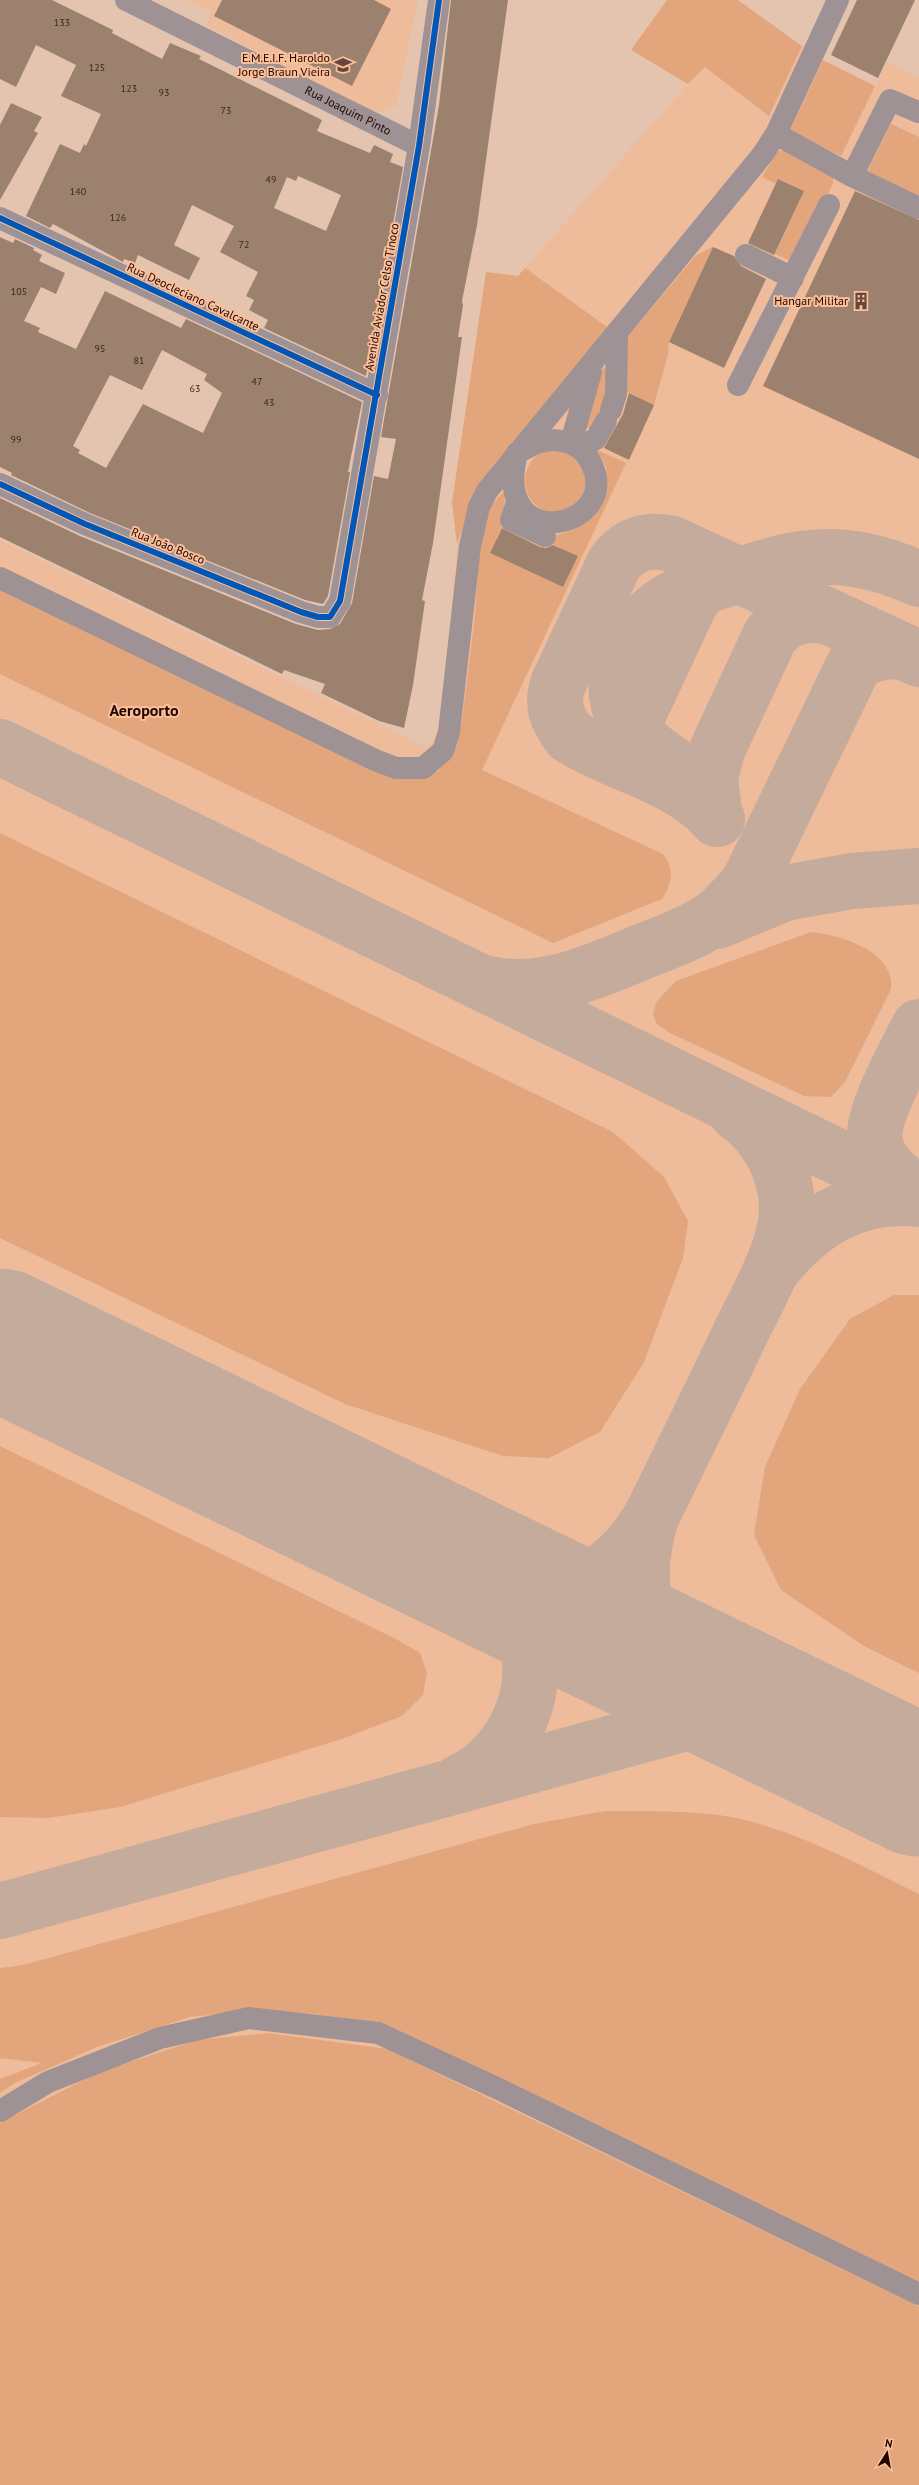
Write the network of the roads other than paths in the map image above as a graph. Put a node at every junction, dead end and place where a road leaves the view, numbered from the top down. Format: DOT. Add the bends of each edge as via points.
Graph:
graph roads {
  1 [pos="126,0"];
  2 [pos="439,0"];
  3 [pos="838,0"];
  4 [pos="919,112"];
  5 [pos="776,134"];
  6 [pos="419,146"];
  7 [pos="852,176"];
  8 [pos="830,205"];
  9 [pos="919,208"];
  10 [pos="0,218"];
  11 [pos="746,255"];
  12 [pos="793,278"];
  13 [pos="616,335"];
  14 [pos="594,363"];
  15 [pos="738,385"];
  16 [pos="377,395"];
  17 [pos="578,447"];
  18 [pos="517,453"];
  19 [pos="0,484"];
  20 [pos="0,578"];
  21 [pos="330,617"];
  22 [pos="0,2111"];
  23 [pos="919,2294"];
  1 -- 6 [label="street, Rua Joaquim Pinto"];
  2 -- 6 [label="street, Avenida Aviador Celso Tinoco"];
  3 -- 5 [label="street"];
  4 -- 7 [label="street" via="890,100"];
  5 -- 7 [label="street"];
  5 -- 13 [label="street" via="763,154"];
  6 -- 16 [label="street, Avenida Aviador Celso Tinoco"];
  7 -- 9 [label="street"];
  8 -- 12 [label="street"];
  10 -- 16 [label="street, Rua Deocleciano Cavalcante"];
  11 -- 12 [label="street"];
  12 -- 15 [label="street"];
  13 -- 14 [label="street"];
  13 -- 17 [label="street" via="616,394 609,416 596,439"];
  14 -- 17 [label="street" via="574,432"];
  14 -- 18 [label="street"];
  16 -- 21 [label="street, Avenida Aviador Celso Tinoco" via="340,601"];
  17 -- 18 [label="street" via="565,440 550,440 536,443"];
  17 -- 18 [label="street" via="587,455 593,467 596,484 591,501 572,518 553,523 547,523 517,503 513,476"];
  18 -- 20 [label="street" via="487,491 479,507 470,546 449,732 443,751 423,768 396,768 375,760"];
  19 -- 21 [label="street, Rua João Bosco" via="85,524 301,612 318,617"];
  22 -- 23 [label="street" via="48,2082 160,2038 249,2018 378,2033 503,2091"];
}
